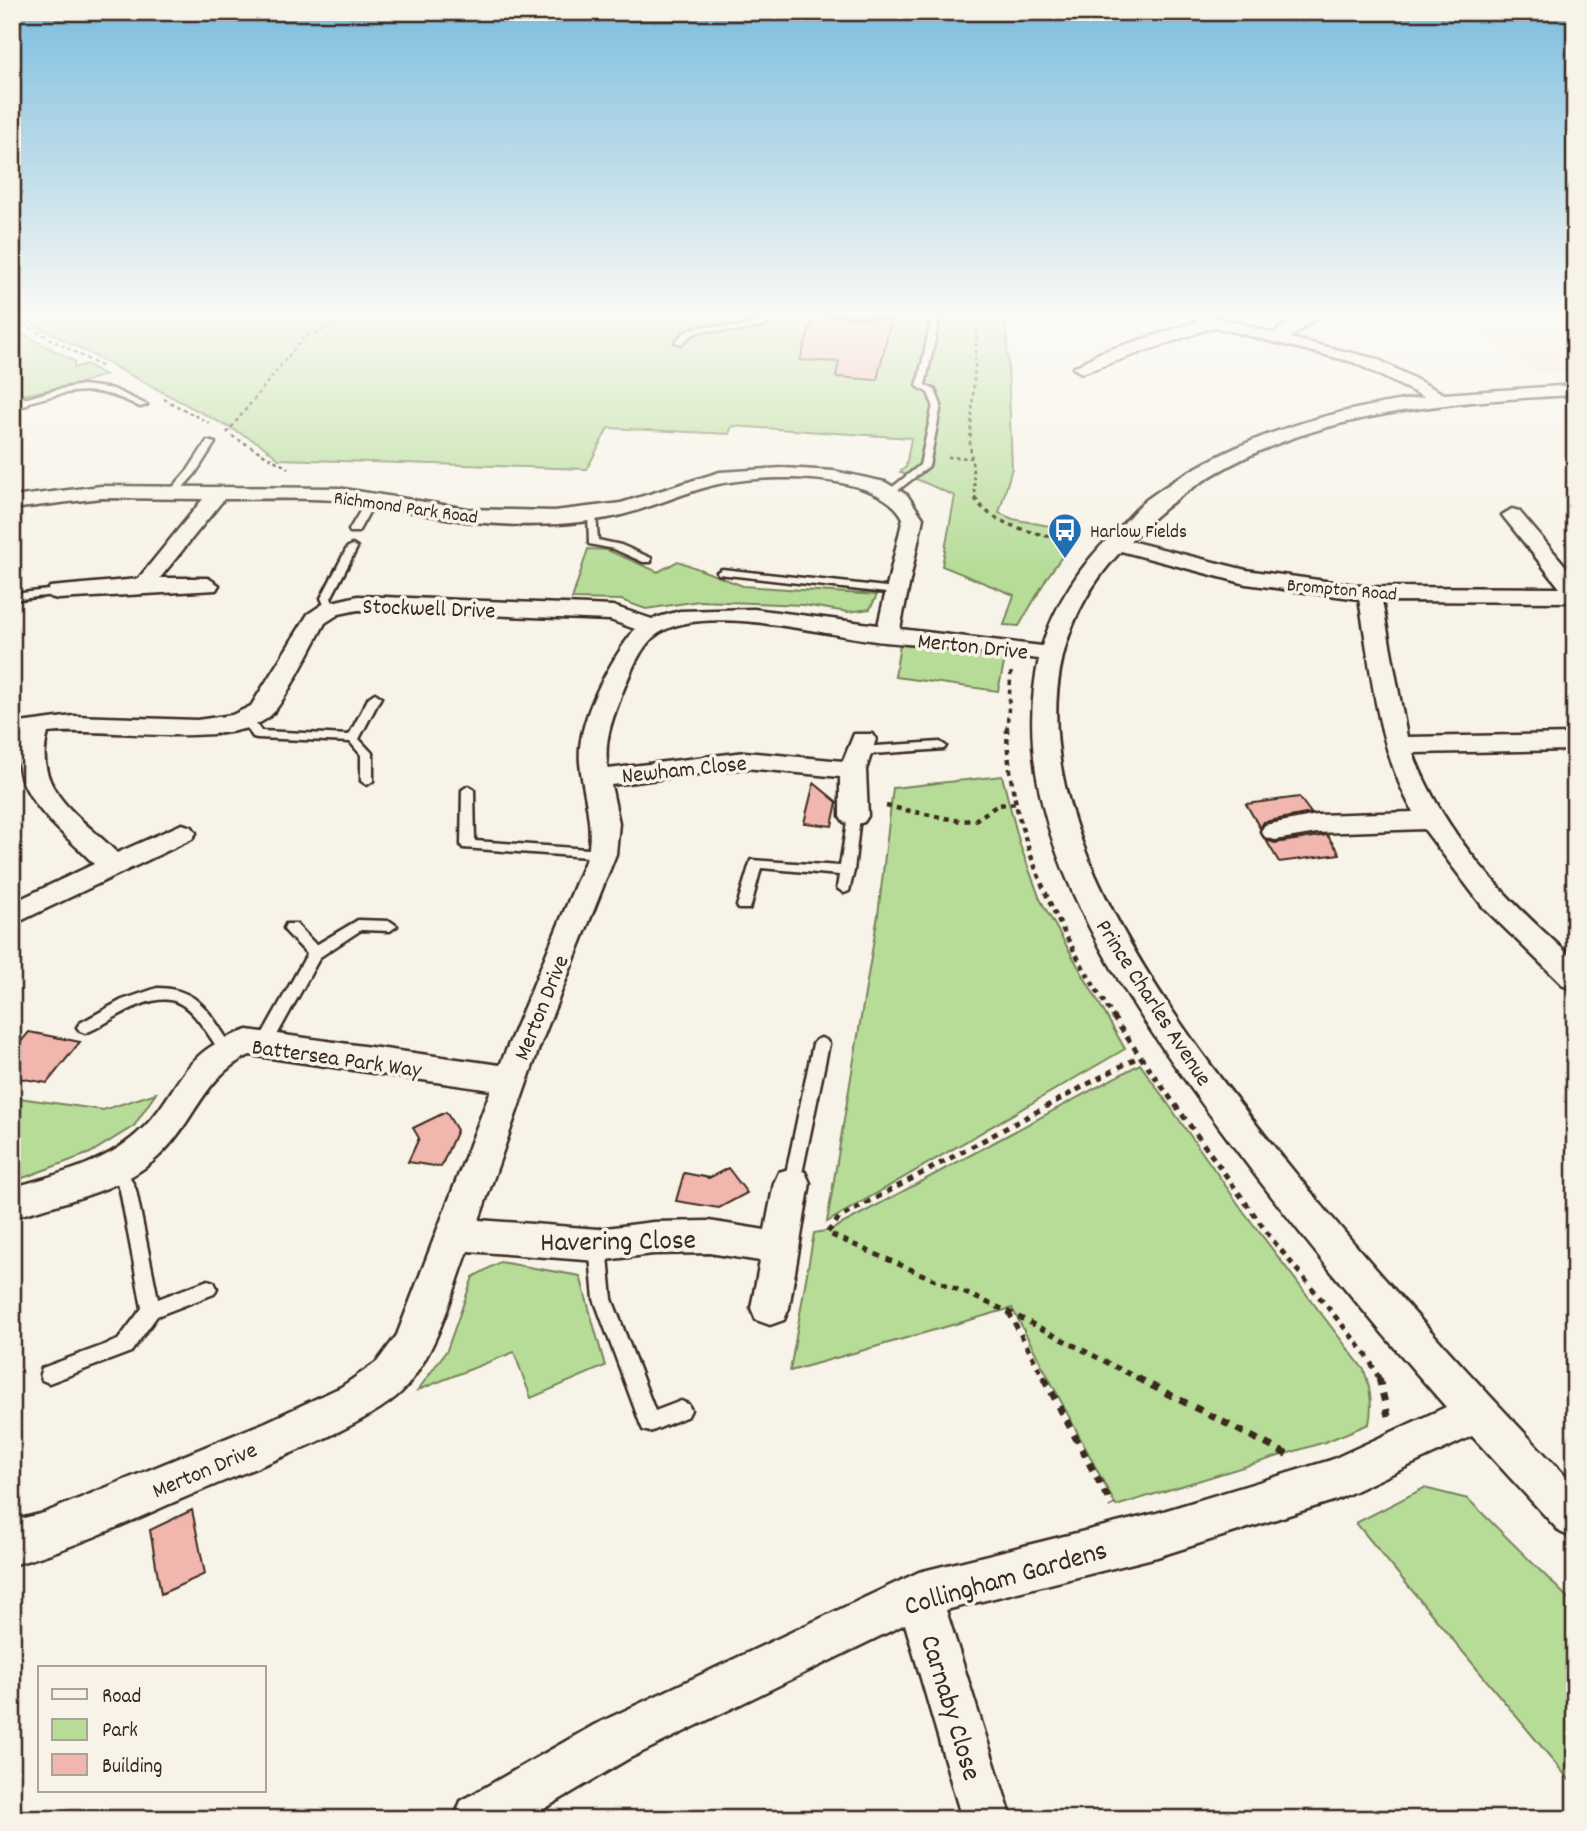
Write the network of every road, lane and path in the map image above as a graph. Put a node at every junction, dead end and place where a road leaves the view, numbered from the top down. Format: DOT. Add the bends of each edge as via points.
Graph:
graph roads {
  1 [pos="135,400"];
  2 [pos="167,400"];
  3 [pos="253,400"];
  4 [pos="935,400"];
  5 [pos="973,400"];
  6 [pos="1427,400"];
  7 [pos="143,405"];
  8 [pos="227,433"];
  9 [pos="210,443"];
  10 [pos="293,469"];
  11 [pos="892,492"];
  12 [pos="173,493"];
  13 [pos="216,494"];
  14 [pos="377,498"];
  15 [pos="12,502"];
  16 [pos="591,514"];
  17 [pos="1513,515"];
  18 [pos="354,530"];
  19 [pos="1111,547"];
  20 [pos="352,548"];
  21 [pos="647,559"];
  22 [pos="722,572"];
  23 [pos="145,585"];
  24 [pos="208,585"];
  25 [pos="895,591"];
  26 [pos="58,592"];
  27 [pos="1369,594"];
  28 [pos="1575,594"];
  29 [pos="12,597"];
  30 [pos="331,609"];
  31 [pos="651,627"];
  32 [pos="887,635"];
  33 [pos="1052,654"];
  34 [pos="375,697"];
  35 [pos="247,720"];
  36 [pos="25,729"];
  37 [pos="354,739"];
  38 [pos="1575,742"];
  39 [pos="1396,745"];
  40 [pos="940,746"];
  41 [pos="858,753"];
  42 [pos="598,778"];
  43 [pos="367,780"];
  44 [pos="468,790"];
  45 [pos="1018,803"];
  46 [pos="854,809"];
  47 [pos="1431,820"];
  48 [pos="1275,831"];
  49 [pos="182,833"];
  50 [pos="602,854"];
  51 [pos="113,866"];
  52 [pos="847,871"];
  53 [pos="844,888"];
  54 [pos="744,906"];
  55 [pos="12,915"];
  56 [pos="390,926"];
  57 [pos="291,928"];
  58 [pos="315,953"];
  59 [pos="1575,978"];
  60 [pos="85,1027"];
  61 [pos="266,1042"];
  62 [pos="821,1044"];
  63 [pos="226,1049"];
  64 [pos="511,1080"];
  65 [pos="116,1165"];
  66 [pos="792,1183"];
  67 [pos="12,1203"];
  68 [pos="457,1234"];
  69 [pos="598,1245"];
  70 [pos="779,1248"];
  71 [pos="208,1287"];
  72 [pos="770,1308"];
  73 [pos="151,1310"];
  74 [pos="1009,1312"];
  75 [pos="49,1374"];
  76 [pos="681,1410"];
  77 [pos="1475,1413"];
  78 [pos="1394,1452"];
  79 [pos="1336,1479"];
  80 [pos="1575,1517"];
  81 [pos="1131,1541"];
  82 [pos="12,1543"];
  83 [pos="919,1594"];
  84 [pos="479,1819"];
  85 [pos="987,1819"];
  1 -- 7 [label="lane"];
  2 -- 8 [label="path"];
  3 -- 8 [label="path"];
  4 -- 11 [label="lane" via="924,466"];
  5 -- 19 [label="path" via="973,498 1012,523"];
  6 -- 19 [label="street, Prince Charles Avenue" via="1305,426 1232,456 1171,490"];
  8 -- 10 [label="path" via="280,466"];
  9 -- 12 [label="lane"];
  11 -- 16 [label="street, Richmond Park Road" via="828,477 751,474 720,478"];
  11 -- 25 [label="street" via="907,505 913,518"];
  12 -- 13 [label="street, Richmond Park Road"];
  12 -- 15 [label="street, Richmond Park Road" via="101,492"];
  13 -- 14 [label="street, Richmond Park Road"];
  13 -- 23 [label="street" via="161,558"];
  14 -- 16 [label="street, Richmond Park Road" via="469,516"];
  14 -- 18 [label="lane"];
  16 -- 21 [label="lane" via="593,542"];
  17 -- 28 [label="street"];
  19 -- 27 [label="street, Brompton Road" via="1246,576"];
  19 -- 33 [label="street, Prince Charles Avenue" via="1064,615"];
  20 -- 30 [label="lane" via="326,598"];
  22 -- 25 [label="lane"];
  23 -- 24 [label="street"];
  23 -- 26 [label="street"];
  25 -- 32 [label="street"];
  26 -- 29 [label="lane"];
  27 -- 28 [label="street, Brompton Road"];
  27 -- 39 [label="street"];
  30 -- 31 [label="street, Stockwell Drive" via="358,603 612,613"];
  30 -- 35 [label="street, Stockwell Drive" via="316,619 261,711"];
  31 -- 32 [label="street, Merton Drive" via="703,615 766,617"];
  31 -- 42 [label="street, Merton Drive" via="636,639 595,735"];
  32 -- 33 [label="street, Merton Drive"];
  33 -- 77 [label="street, Prince Charles Avenue" via="1046,720 1047,760 1055,797 1085,891 1118,954 1258,1153 1349,1269"];
  34 -- 37 [label="lane"];
  35 -- 36 [label="street" via="209,727 82,723"];
  35 -- 37 [label="lane" via="257,734"];
  36 -- 51 [label="street" via="33,777 64,821"];
  37 -- 43 [label="lane" via="367,754"];
  38 -- 39 [label="street"];
  39 -- 47 [label="street"];
  40 -- 41 [label="lane"];
  41 -- 42 [label="street, Newham Close" via="745,760"];
  41 -- 46 [label="street"];
  42 -- 50 [label="street, Merton Drive" via="607,822"];
  44 -- 50 [label="lane" via="468,845"];
  45 -- 46 [label="path" via="998,805 975,820 960,821"];
  46 -- 52 [label="lane"];
  47 -- 48 [label="street" via="1318,824"];
  47 -- 59 [label="street" via="1461,863"];
  49 -- 51 [label="street"];
  50 -- 64 [label="street, Merton Drive"];
  51 -- 55 [label="street"];
  52 -- 53 [label="lane"];
  52 -- 54 [label="lane" via="756,863"];
  56 -- 58 [label="lane" via="358,925"];
  57 -- 58 [label="lane"];
  58 -- 61 [label="lane"];
  60 -- 63 [label="lane" via="148,994 175,992 196,1006"];
  61 -- 63 [label="street, Battersea Park Way"];
  61 -- 64 [label="street, Battersea Park Way"];
  62 -- 66 [label="lane"];
  63 -- 65 [label="street, Battersea Park Way" via="207,1062 145,1148"];
  64 -- 68 [label="street, Merton Drive"];
  65 -- 67 [label="street, Battersea Park Way"];
  65 -- 73 [label="lane" via="128,1190"];
  66 -- 70 [label="street"];
  68 -- 69 [label="street, Havering Close"];
  68 -- 82 [label="street, Merton Drive" via="412,1348 391,1375 355,1401 68,1525"];
  69 -- 70 [label="street, Havering Close" via="709,1237"];
  69 -- 76 [label="lane" via="603,1299 650,1423"];
  70 -- 72 [label="street"];
  71 -- 73 [label="lane"];
  73 -- 75 [label="lane" via="124,1346"];
  74 -- 78 [label="path" via="827,1233 839,1218 1140,1056 1271,1238 1366,1354 1382,1386"];
  74 -- 79 [label="path"];
  74 -- 81 [label="path"];
  77 -- 78 [label="street, Collingham Gardens"];
  77 -- 80 [label="street, Prince Charles Avenue"];
  78 -- 79 [label="street, Collingham Gardens"];
  79 -- 81 [label="street, Collingham Gardens"];
  81 -- 83 [label="street, Collingham Gardens"];
  83 -- 84 [label="street, Collingham Gardens" via="611,1742"];
  83 -- 85 [label="street, Carnaby Close"];
}
